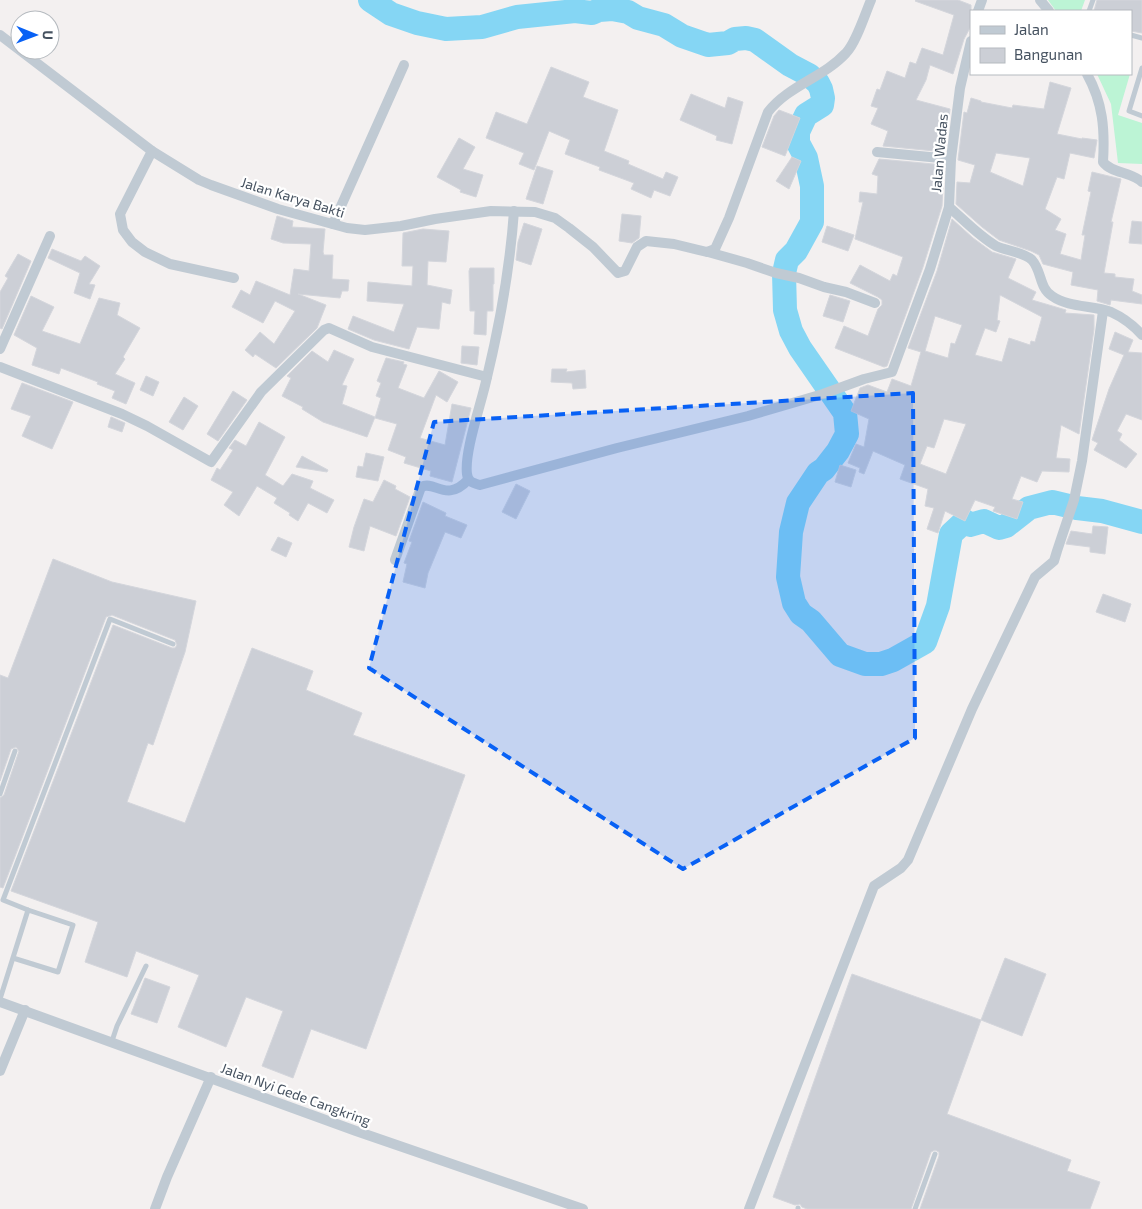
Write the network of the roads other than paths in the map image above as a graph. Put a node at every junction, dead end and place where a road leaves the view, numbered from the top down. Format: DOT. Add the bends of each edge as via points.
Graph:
graph roads {
  1 [pos="871,0"];
  2 [pos="1040,0"];
  3 [pos="1048,10"];
  4 [pos="0,35"];
  5 [pos="970,45"];
  6 [pos="404,66"];
  7 [pos="1142,68"];
  8 [pos="1087,75"];
  9 [pos="1142,116"];
  10 [pos="152,151"];
  11 [pos="877,152"];
  12 [pos="951,159"];
  13 [pos="1142,182"];
  14 [pos="948,207"];
  15 [pos="514,211"];
  16 [pos="333,224"];
  17 [pos="50,236"];
  18 [pos="707,252"];
  19 [pos="234,278"];
  20 [pos="874,303"];
  21 [pos="1103,311"];
  22 [pos="1142,335"];
  23 [pos="0,348"];
  24 [pos="0,367"];
  25 [pos="487,377"];
  26 [pos="468,480"];
  27 [pos="395,560"];
  28 [pos="173,644"];
  29 [pos="15,751"];
  30 [pos="0,794"];
  31 [pos="28,910"];
  32 [pos="13,958"];
  33 [pos="146,966"];
  34 [pos="0,1001"];
  35 [pos="25,1010"];
  36 [pos="112,1041"];
  37 [pos="0,1071"];
  38 [pos="211,1077"];
  39 [pos="935,1154"];
  40 [pos="155,1209"];
  41 [pos="583,1209"];
  42 [pos="749,1209"];
  43 [pos="915,1209"];
  1 -- 18 [label="street" via="847,52 777,102 768,112 718,244 713,251"];
  2 -- 3 [label="street"];
  4 -- 10 [label="street, Jalan Karya Bakti"];
  5 -- 12 [label="street, Jalan Wadas" via="960,88"];
  6 -- 16 [label="street"];
  7 -- 9 [label="lane" via="1129,111"];
  8 -- 13 [label="street" via="1101,111 1103,162"];
  10 -- 16 [label="street, Jalan Karya Bakti" via="198,180 278,209"];
  10 -- 19 [label="street" via="120,214 123,230 145,252 170,264"];
  11 -- 12 [label="street"];
  12 -- 14 [label="street, Jalan Wadas"];
  14 -- 21 [label="street, Jalan Wadas" via="988,241 1032,260 1046,292 1051,296"];
  14 -- 26 [label="street" via="930,269 893,370 748,416 480,485"];
  15 -- 16 [label="street, Jalan Karya Bakti" via="366,230"];
  15 -- 18 [label="street, Jalan Karya Bakti" via="535,212 555,218 594,248 618,273 625,271 636,247 646,240"];
  15 -- 25 [label="street" via="502,305"];
  17 -- 23 [label="street"];
  18 -- 20 [label="street"];
  21 -- 22 [label="street, Jalan Wadas" via="1122,319"];
  21 -- 42 [label="street" via="1082,461 1074,500 1054,561 1035,577 972,709 908,860 874,886"];
  24 -- 25 [label="street" via="122,414 211,462 261,392 329,328 372,347"];
  25 -- 26 [label="street" via="467,459"];
  26 -- 27 [label="street" via="461,488 451,490 421,487"];
  28 -- 31 [label="lane" via="110,619 3,900"];
  29 -- 30 [label="lane"];
  31 -- 32 [label="lane"];
  31 -- 32 [label="lane" via="72,925 58,972"];
  32 -- 34 [label="lane"];
  33 -- 36 [label="lane"];
  34 -- 35 [label="street, Jalan Nyi Gede Cangkring"];
  35 -- 36 [label="street, Jalan Nyi Gede Cangkring"];
  35 -- 37 [label="street"];
  36 -- 38 [label="street, Jalan Nyi Gede Cangkring"];
  38 -- 40 [label="street"];
  38 -- 41 [label="street, Jalan Nyi Gede Cangkring"];
  39 -- 43 [label="lane"];
}
